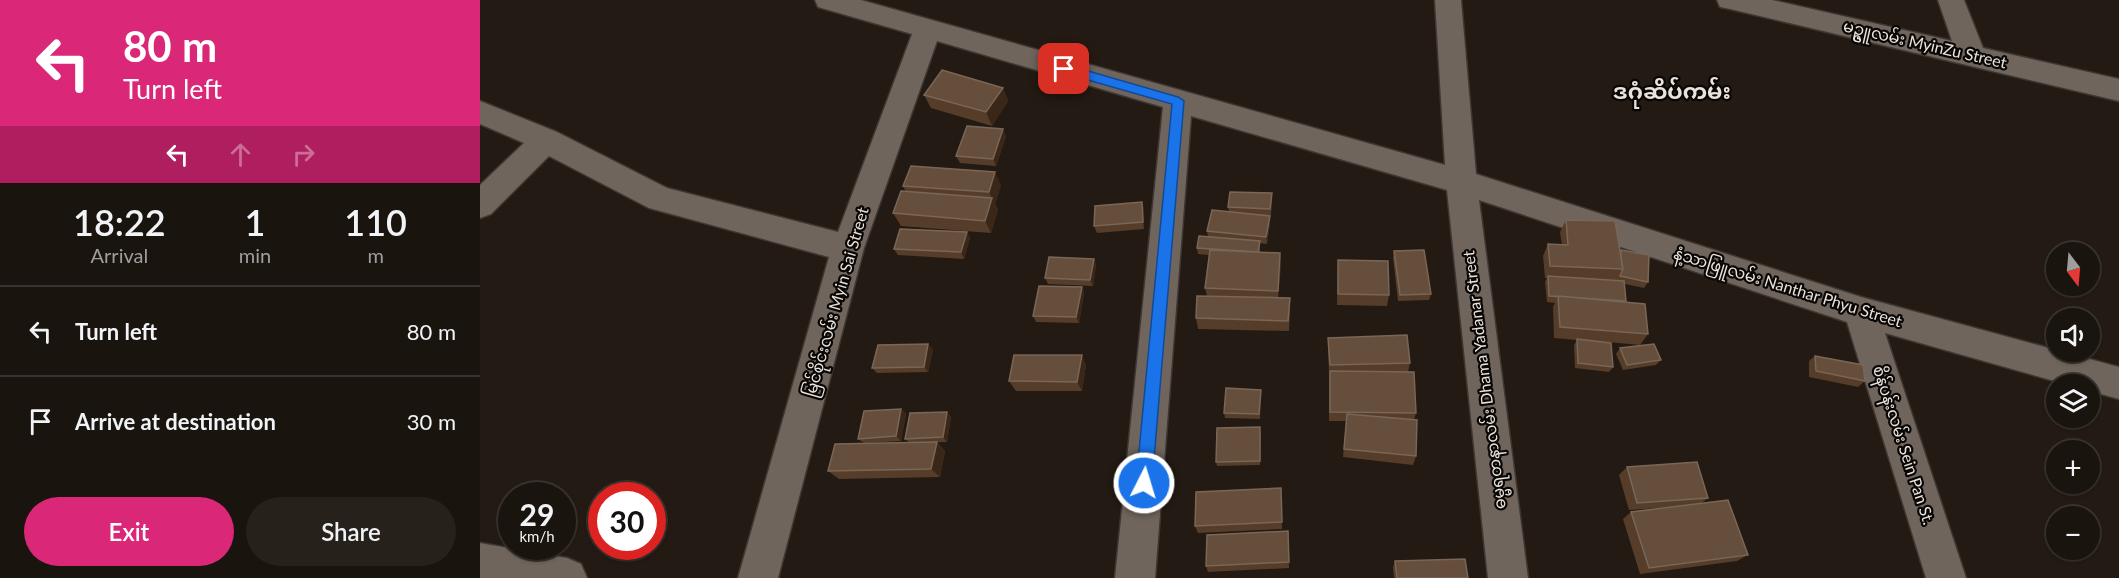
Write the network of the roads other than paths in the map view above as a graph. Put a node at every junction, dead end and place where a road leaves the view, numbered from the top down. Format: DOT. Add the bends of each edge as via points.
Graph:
graph roads {
  1 [pos="828,0"];
  2 [pos="1448,0"];
  3 [pos="1730,0"];
  4 [pos="1951,0"];
  5 [pos="927,30"];
  6 [pos="1971,54"];
  7 [pos="2119,90"];
  8 [pos="1178,101"];
  9 [pos="480,112"];
  10 [pos="546,140"];
  11 [pos="1461,182"];
  12 [pos="480,205"];
  13 [pos="848,248"];
  14 [pos="1861,312"];
  15 [pos="2119,383"];
  16 [pos="480,562"];
  17 [pos="567,578"];
  18 [pos="758,578"];
  19 [pos="1135,578"];
  20 [pos="1508,578"];
  21 [pos="1946,578"];
  1 -- 5 [label="street, နံ့သာဖြူလမ်း Nanthar Phyu Street"];
  2 -- 11 [label="street, ဓမ္မရတနာလမ်း Dhama Yadanar Street"];
  3 -- 6 [label="street, မဥ္ဇူလမ်း MyinZu Street"];
  4 -- 6 [label="street"];
  5 -- 8 [label="street, နံ့သာဖြူလမ်း Nanthar Phyu Street"];
  5 -- 13 [label="street, မြင်စိုင်းလမ်း Myin Sai Street"];
  6 -- 7 [label="street, မဥ္ဇူလမ်း MyinZu Street"];
  8 -- 11 [label="street, နံ့သာဖြူလမ်း Nanthar Phyu Street"];
  8 -- 19 [label="street"];
  9 -- 10 [label="street"];
  10 -- 12 [label="street"];
  10 -- 13 [label="street" via="660,199"];
  11 -- 14 [label="street, နံ့သာဖြူလမ်း Nanthar Phyu Street"];
  11 -- 20 [label="street, ဓမ္မရတနာလမ်း Dhama Yadanar Street"];
  13 -- 18 [label="street, မြင်စိုင်းလမ်း Myin Sai Street"];
  14 -- 15 [label="street, နံ့သာဖြူလမ်း Nanthar Phyu Street"];
  14 -- 21 [label="street, စိန်ပန်းလမ်း Sein Pan St."];
  16 -- 17 [label="street"];
}
